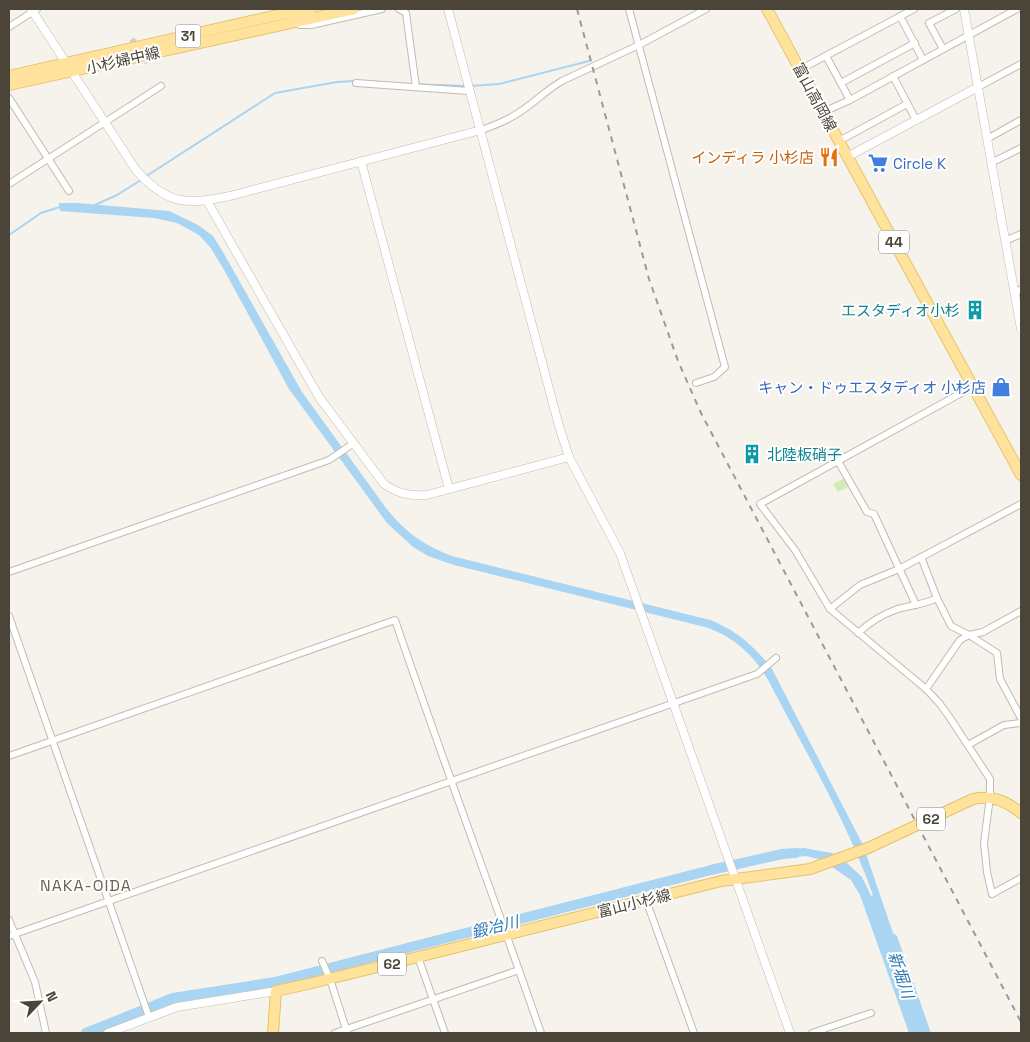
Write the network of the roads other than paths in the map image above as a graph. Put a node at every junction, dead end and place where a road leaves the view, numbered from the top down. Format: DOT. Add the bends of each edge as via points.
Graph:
graph roads {
  1 [pos="293,9"];
  2 [pos="354,9"];
  3 [pos="382,9"];
  4 [pos="399,9"];
  5 [pos="448,9"];
  6 [pos="629,9"];
  7 [pos="706,9"];
  8 [pos="767,9"];
  9 [pos="914,9"];
  10 [pos="956,9"];
  11 [pos="964,9"];
  12 [pos="1017,9"];
  13 [pos="34,10"];
  14 [pos="311,12"];
  15 [pos="900,16"];
  16 [pos="280,20"];
  17 [pos="9,27"];
  18 [pos="969,34"];
  19 [pos="915,43"];
  20 [pos="638,45"];
  21 [pos="942,49"];
  22 [pos="826,56"];
  23 [pos="923,60"];
  24 [pos="1021,64"];
  25 [pos="68,68"];
  26 [pos="801,69"];
  27 [pos="9,76"];
  28 [pos="893,76"];
  29 [pos="356,83"];
  30 [pos="841,83"];
  31 [pos="9,85"];
  32 [pos="161,86"];
  33 [pos="416,87"];
  34 [pos="978,87"];
  35 [pos="469,91"];
  36 [pos="9,98"];
  37 [pos="850,100"];
  38 [pos="907,104"];
  39 [pos="823,112"];
  40 [pos="916,120"];
  41 [pos="1021,120"];
  42 [pos="104,122"];
  43 [pos="480,130"];
  44 [pos="987,139"];
  45 [pos="838,141"];
  46 [pos="1021,148"];
  47 [pos="847,157"];
  48 [pos="48,158"];
  49 [pos="361,161"];
  50 [pos="991,163"];
  51 [pos="9,184"];
  52 [pos="69,191"];
  53 [pos="207,201"];
  54 [pos="1021,234"];
  55 [pos="1005,241"];
  56 [pos="1018,291"];
  57 [pos="1021,329"];
  58 [pos="696,383"];
  59 [pos="974,386"];
  60 [pos="354,443"];
  61 [pos="569,457"];
  62 [pos="838,461"];
  63 [pos="1021,475"];
  64 [pos="449,489"];
  65 [pos="1021,504"];
  66 [pos="921,557"];
  67 [pos="899,569"];
  68 [pos="9,572"];
  69 [pos="937,598"];
  70 [pos="916,605"];
  71 [pos="830,609"];
  72 [pos="1021,611"];
  73 [pos="9,616"];
  74 [pos="858,633"];
  75 [pos="969,635"];
  76 [pos="776,658"];
  77 [pos="926,689"];
  78 [pos="673,703"];
  79 [pos="1021,718"];
  80 [pos="1021,722"];
  81 [pos="52,740"];
  82 [pos="968,745"];
  83 [pos="9,756"];
  84 [pos="450,781"];
  85 [pos="990,797"];
  86 [pos="1021,813"];
  87 [pos="735,875"];
  88 [pos="1021,878"];
  89 [pos="646,900"];
  90 [pos="108,901"];
  91 [pos="9,920"];
  92 [pos="506,934"];
  93 [pos="12,935"];
  94 [pos="418,958"];
  95 [pos="322,961"];
  96 [pos="519,970"];
  97 [pos="328,976"];
  98 [pos="276,990"];
  99 [pos="433,1000"];
  100 [pos="871,1013"];
  101 [pos="149,1016"];
  102 [pos="346,1031"];
  103 [pos="46,1033"];
  104 [pos="108,1033"];
  105 [pos="273,1033"];
  106 [pos="335,1033"];
  107 [pos="444,1033"];
  108 [pos="540,1033"];
  109 [pos="694,1033"];
  110 [pos="790,1033"];
  111 [pos="812,1033"];
  1 -- 16 [label="street"];
  2 -- 14 [label="main road, 小杉婦中線 / 31"];
  3 -- 16 [label="street" via="311,24"];
  4 -- 33 [label="street" via="406,13"];
  5 -- 35 [label="street"];
  6 -- 20 [label="street"];
  7 -- 20 [label="street"];
  8 -- 26 [label="main road, 富山高岡線 / 44"];
  9 -- 15 [label="street"];
  10 -- 21 [label="street" via="928,23"];
  11 -- 18 [label="street"];
  12 -- 18 [label="street"];
  13 -- 17 [label="street"];
  13 -- 25 [label="street"];
  14 -- 16 [label="main road, 小杉婦中線 / 31"];
  15 -- 19 [label="street"];
  15 -- 22 [label="street"];
  16 -- 25 [label="main road, 小杉婦中線 / 31"];
  18 -- 21 [label="street"];
  18 -- 34 [label="street"];
  19 -- 23 [label="street"];
  19 -- 30 [label="street"];
  20 -- 43 [label="street" via="562,81 522,111"];
  20 -- 58 [label="street" via="725,368 714,377"];
  21 -- 23 [label="street"];
  22 -- 26 [label="street"];
  22 -- 30 [label="street"];
  23 -- 28 [label="street"];
  24 -- 34 [label="street"];
  25 -- 27 [label="main road, 小杉婦中線 / 31"];
  25 -- 31 [label="main road, 小杉婦中線 / 31"];
  25 -- 42 [label="street"];
  26 -- 39 [label="main road, 富山高岡線 / 44"];
  28 -- 37 [label="street"];
  28 -- 38 [label="street"];
  29 -- 33 [label="street"];
  30 -- 37 [label="street"];
  32 -- 42 [label="street"];
  33 -- 35 [label="street"];
  34 -- 40 [label="street"];
  34 -- 44 [label="street"];
  35 -- 43 [label="street"];
  36 -- 48 [label="street"];
  37 -- 39 [label="street"];
  38 -- 40 [label="street"];
  38 -- 45 [label="street"];
  39 -- 45 [label="main road, 富山高岡線 / 44"];
  40 -- 47 [label="street"];
  41 -- 44 [label="street"];
  42 -- 48 [label="street"];
  42 -- 53 [label="street" via="136,170 158,192 175,200"];
  43 -- 49 [label="street"];
  43 -- 61 [label="street"];
  44 -- 50 [label="street"];
  45 -- 47 [label="main road, 富山高岡線 / 44"];
  46 -- 50 [label="street"];
  47 -- 59 [label="main road, 富山高岡線 / 44"];
  48 -- 51 [label="street"];
  48 -- 52 [label="street"];
  49 -- 53 [label="street"];
  49 -- 64 [label="street"];
  50 -- 55 [label="street"];
  53 -- 60 [label="street" via="319,396"];
  54 -- 55 [label="street"];
  55 -- 56 [label="street"];
  56 -- 57 [label="street"];
  59 -- 62 [label="street"];
  59 -- 63 [label="main road, 富山高岡線 / 44"];
  60 -- 64 [label="street" via="384,484 394,491 410,496"];
  60 -- 68 [label="street" via="329,460"];
  61 -- 64 [label="street"];
  61 -- 78 [label="street" via="620,553"];
  62 -- 67 [label="street" via="868,512 874,514"];
  62 -- 71 [label="street" via="760,504 795,550"];
  65 -- 66 [label="street"];
  66 -- 67 [label="street"];
  66 -- 69 [label="street"];
  67 -- 70 [label="street"];
  67 -- 71 [label="street" via="860,585"];
  69 -- 70 [label="street"];
  69 -- 75 [label="street" via="950,626"];
  70 -- 74 [label="street" via="871,621"];
  71 -- 74 [label="street"];
  72 -- 75 [label="street" via="982,632"];
  73 -- 81 [label="street"];
  74 -- 77 [label="street"];
  75 -- 77 [label="street" via="960,640"];
  75 -- 79 [label="street" via="997,652 1000,680"];
  76 -- 78 [label="street" via="759,672"];
  77 -- 82 [label="street"];
  78 -- 84 [label="street"];
  78 -- 87 [label="street"];
  80 -- 82 [label="street" via="1004,725"];
  81 -- 83 [label="street"];
  81 -- 84 [label="street" via="395,620"];
  81 -- 90 [label="street"];
  82 -- 85 [label="street" via="990,779"];
  84 -- 90 [label="street"];
  84 -- 92 [label="street"];
  85 -- 86 [label="main road"];
  85 -- 87 [label="main road, 富山小杉線 / 62" via="960,804 854,854 799,872"];
  85 -- 88 [label="street" via="984,843 992,894"];
  87 -- 89 [label="main road, 富山小杉線 / 62"];
  87 -- 110 [label="street"];
  89 -- 92 [label="main road, 富山小杉線 / 62"];
  89 -- 109 [label="street"];
  90 -- 93 [label="street"];
  90 -- 101 [label="street"];
  91 -- 93 [label="street"];
  92 -- 94 [label="main road, 富山小杉線 / 62"];
  92 -- 96 [label="street"];
  93 -- 103 [label="street" via="35,982"];
  94 -- 97 [label="main road, 富山小杉線 / 62"];
  94 -- 99 [label="street"];
  95 -- 97 [label="street"];
  96 -- 99 [label="street"];
  96 -- 108 [label="street"];
  97 -- 98 [label="main road, 富山小杉線 / 62"];
  97 -- 102 [label="street"];
  98 -- 101 [label="street" via="177,1007"];
  98 -- 105 [label="main road"];
  99 -- 102 [label="street"];
  99 -- 107 [label="street"];
  100 -- 111 [label="street"];
  101 -- 104 [label="street"];
  102 -- 106 [label="street"];
}
